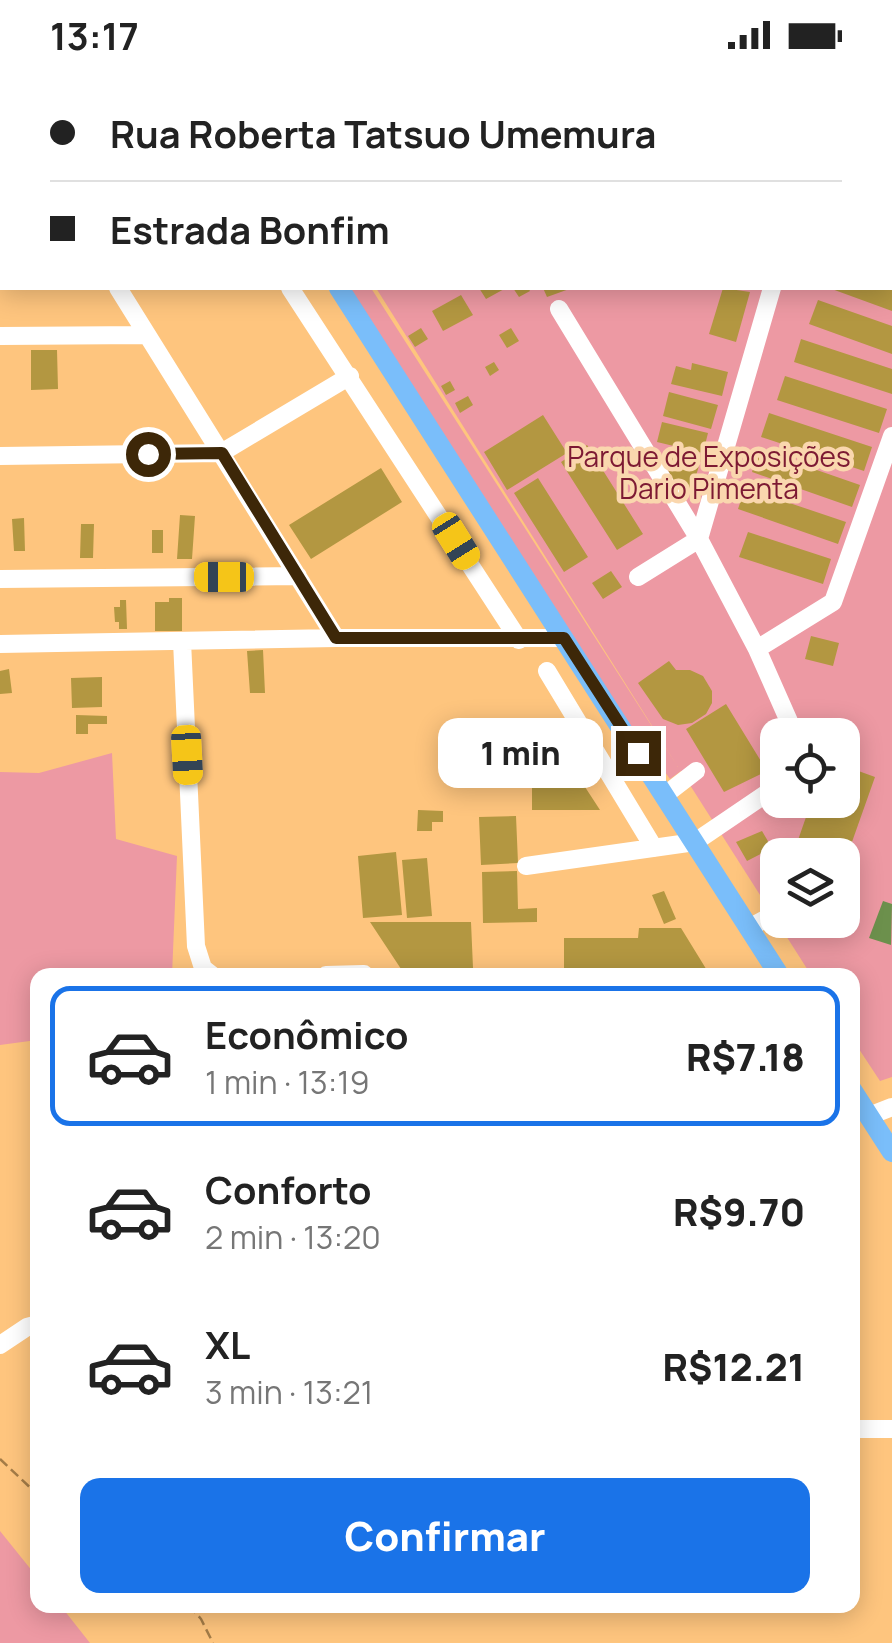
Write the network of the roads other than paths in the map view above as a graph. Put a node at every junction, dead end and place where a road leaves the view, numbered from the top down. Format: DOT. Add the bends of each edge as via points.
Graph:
graph roads {
  1 [pos="119,290"];
  2 [pos="291,290"];
  3 [pos="340,290"];
  4 [pos="757,290"];
  5 [pos="771,290"];
  6 [pos="559,310"];
  7 [pos="765,313"];
  8 [pos="147,334"];
  9 [pos="0,336"];
  10 [pos="350,376"];
  11 [pos="892,436"];
  12 [pos="222,453"];
  13 [pos="0,456"];
  14 [pos="699,539"];
  15 [pos="298,576"];
  16 [pos="638,578"];
  17 [pos="0,579"];
  18 [pos="336,638"];
  19 [pos="564,638"];
  20 [pos="182,640"];
  21 [pos="519,640"];
  22 [pos="0,644"];
  23 [pos="757,649"];
  24 [pos="548,671"];
  25 [pos="787,718"];
  26 [pos="638,753"];
  27 [pos="603,764"];
  28 [pos="696,772"];
  29 [pos="665,795"];
  30 [pos="760,795"];
  31 [pos="695,842"];
  32 [pos="654,848"];
  33 [pos="526,866"];
  34 [pos="760,922"];
  35 [pos="749,928"];
  36 [pos="203,968"];
  37 [pos="775,968"];
  38 [pos="860,1100"];
  39 [pos="892,1106"];
  40 [pos="885,1130"];
  41 [pos="892,1152"];
  42 [pos="30,1325"];
  43 [pos="0,1345"];
  44 [pos="860,1429"];
  45 [pos="892,1429"];
  1 -- 8 [label="street"];
  2 -- 10 [label="street"];
  3 -- 19 [label="main road"];
  4 -- 7 [label="street"];
  5 -- 7 [label="street"];
  6 -- 14 [label="street"];
  7 -- 14 [label="street"];
  8 -- 9 [label="street"];
  8 -- 12 [label="street"];
  10 -- 12 [label="street"];
  10 -- 21 [label="street"];
  11 -- 23 [label="street" via="833,602"];
  12 -- 13 [label="street"];
  12 -- 15 [label="street"];
  14 -- 16 [label="street"];
  14 -- 23 [label="street"];
  15 -- 17 [label="street"];
  15 -- 18 [label="street"];
  18 -- 20 [label="street"];
  18 -- 21 [label="street"];
  19 -- 21 [label="street"];
  19 -- 26 [label="main road"];
  20 -- 22 [label="street"];
  20 -- 36 [label="street" via="196,946"];
  23 -- 25 [label="street"];
  24 -- 27 [label="street"];
  26 -- 27 [label="street"];
  26 -- 29 [label="main road"];
  27 -- 32 [label="street"];
  28 -- 29 [label="street"];
  29 -- 31 [label="main road"];
  30 -- 31 [label="street"];
  31 -- 32 [label="street"];
  31 -- 35 [label="main road"];
  32 -- 33 [label="street"];
  34 -- 35 [label="street"];
  35 -- 37 [label="main road"];
  38 -- 40 [label="main road"];
  39 -- 40 [label="street"];
  40 -- 41 [label="main road"];
  42 -- 43 [label="street"];
  44 -- 45 [label="street"];
}
